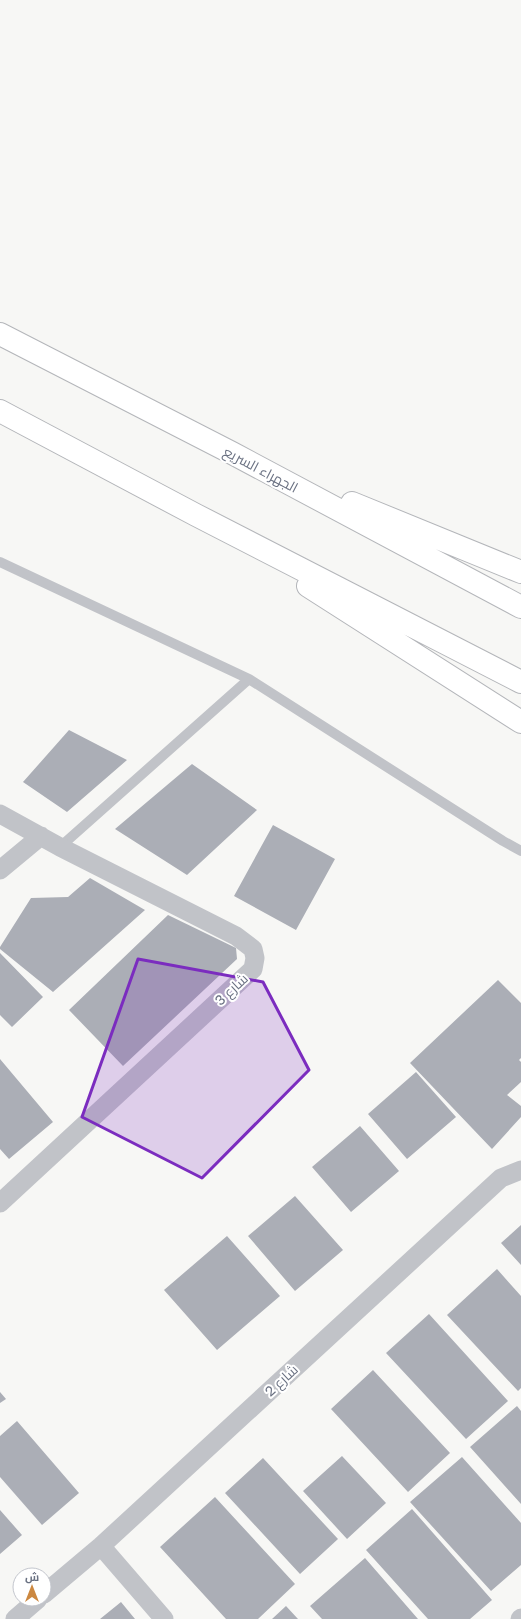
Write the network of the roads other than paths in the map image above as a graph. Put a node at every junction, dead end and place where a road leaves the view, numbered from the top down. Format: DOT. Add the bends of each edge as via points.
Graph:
graph roads {
  1 [pos="0,334"];
  2 [pos="0,411"];
  3 [pos="232,453"];
  4 [pos="196,515"];
  5 [pos="0,562"];
  6 [pos="521,572"];
  7 [pos="521,607"];
  8 [pos="249,679"];
  9 [pos="521,682"];
  10 [pos="521,722"];
  11 [pos="0,814"];
  12 [pos="41,836"];
  13 [pos="60,847"];
  14 [pos="521,851"];
  15 [pos="0,870"];
  16 [pos="521,1170"];
  17 [pos="0,1203"];
  18 [pos="101,1546"];
  19 [pos="52,1587"];
  20 [pos="29,1607"];
  21 [pos="15,1619"];
  22 [pos="164,1619"];
  1 -- 3 [label="highway, الجهراء السريع"];
  2 -- 4 [label="highway"];
  3 -- 6 [label="highway"];
  3 -- 7 [label="highway, الجهراء السريع"];
  4 -- 9 [label="highway"];
  4 -- 10 [label="highway"];
  5 -- 8 [label="lane"];
  8 -- 13 [label="lane"];
  8 -- 14 [label="lane"];
  11 -- 12 [label="street, شارع 3"];
  12 -- 13 [label="street, شارع 3"];
  12 -- 15 [label="street"];
  13 -- 17 [label="street, شارع 3" via="236,936 253,948 255,958 253,969"];
  16 -- 18 [label="street, شارع 2" via="501,1178"];
  18 -- 19 [label="street, شارع 2"];
  18 -- 22 [label="street"];
  20 -- 21 [label="street"];
}
